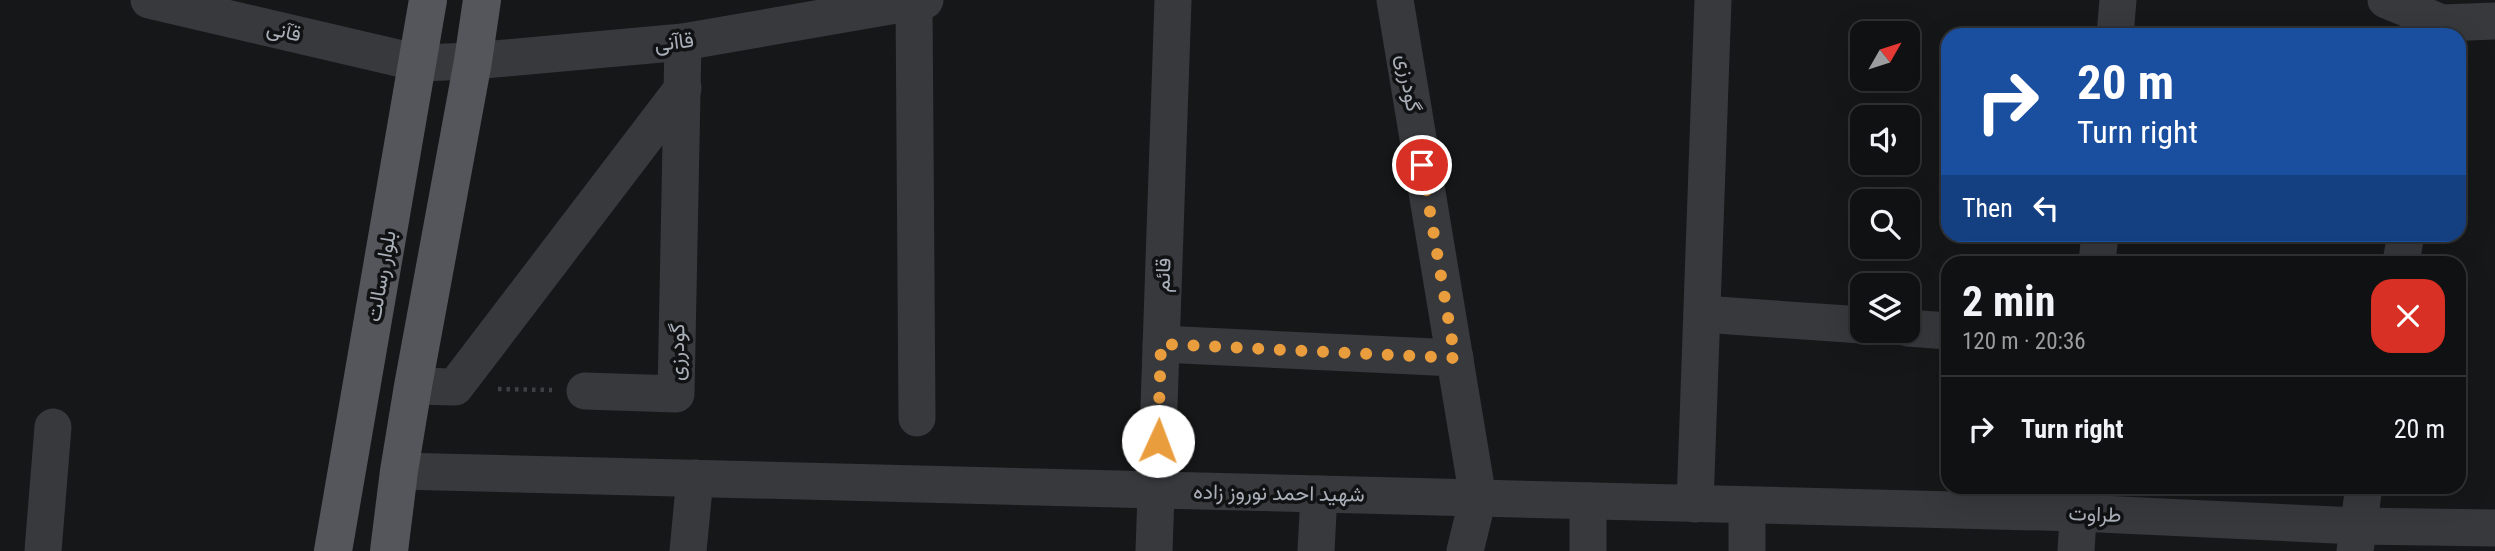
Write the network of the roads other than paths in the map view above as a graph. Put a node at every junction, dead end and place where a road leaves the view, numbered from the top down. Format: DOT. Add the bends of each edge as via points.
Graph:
graph roads {
  1 [pos="428,0"];
  2 [pos="482,0"];
  3 [pos="1173,0"];
  4 [pos="1395,0"];
  5 [pos="1713,0"];
  6 [pos="2118,0"];
  7 [pos="2386,0"];
  8 [pos="155,1"];
  9 [pos="920,1"];
  10 [pos="781,13"];
  11 [pos="2495,21"];
  12 [pos="2116,28"];
  13 [pos="2439,28"];
  14 [pos="2448,28"];
  15 [pos="683,43"];
  16 [pos="473,61"];
  17 [pos="419,63"];
  18 [pos="683,88"];
  19 [pos="1702,314"];
  20 [pos="1850,324"];
  21 [pos="1920,329"];
  22 [pos="1941,330"];
  23 [pos="1161,344"];
  24 [pos="1455,358"];
  25 [pos="413,386"];
  26 [pos="585,391"];
  27 [pos="917,418"];
  28 [pos="52,427"];
  29 [pos="398,471"];
  30 [pos="695,478"];
  31 [pos="1156,490"];
  32 [pos="1319,494"];
  33 [pos="2363,494"];
  34 [pos="1478,498"];
  35 [pos="1588,500"];
  36 [pos="2079,500"];
  37 [pos="1695,503"];
  38 [pos="1747,505"];
  39 [pos="2495,528"];
  40 [pos="2312,538"];
  41 [pos="2356,539"];
  42 [pos="43,551"];
  43 [pos="333,551"];
  44 [pos="389,551"];
  45 [pos="688,551"];
  46 [pos="1154,551"];
  47 [pos="1316,551"];
  48 [pos="1465,551"];
  49 [pos="1588,551"];
  50 [pos="1747,551"];
  51 [pos="2076,551"];
  1 -- 17 [label="main road, بلوار رسالت"];
  2 -- 16 [label="main road"];
  3 -- 23 [label="street, قائم"];
  4 -- 24 [label="street, گودرزی"];
  5 -- 19 [label="street"];
  6 -- 12 [label="street"];
  7 -- 13 [label="street"];
  8 -- 17 [label="street, قآنی"];
  9 -- 10 [label="street, قاآنی"];
  9 -- 27 [label="street"];
  10 -- 15 [label="street, قاآنی"];
  11 -- 14 [label="street"];
  15 -- 16 [label="street, قاآنی"];
  15 -- 18 [label="street, گودرزی"];
  16 -- 17 [label="street, قاآنی"];
  16 -- 25 [label="main road"];
  17 -- 43 [label="main road, بلوار رسالت"];
  18 -- 25 [label="street" via="455,387"];
  18 -- 26 [label="street, گودرزی" via="676,394"];
  19 -- 20 [label="street"];
  19 -- 37 [label="street"];
  21 -- 22 [label="street"];
  23 -- 24 [label="street"];
  23 -- 31 [label="street, قائم"];
  24 -- 34 [label="street, گودرزی"];
  25 -- 29 [label="main road"];
  28 -- 42 [label="street"];
  29 -- 30 [label="street, شهید احمد نوروز زاده"];
  29 -- 44 [label="main road"];
  30 -- 31 [label="street, شهید احمد نوروز زاده"];
  30 -- 45 [label="street"];
  31 -- 32 [label="street, شهید احمد نوروز زاده"];
  31 -- 46 [label="street, قائم"];
  32 -- 34 [label="street, شهید احمد نوروز زاده"];
  32 -- 47 [label="street"];
  33 -- 41 [label="street"];
  34 -- 35 [label="street, شهید احمد نوروز زاده"];
  34 -- 48 [label="street"];
  35 -- 37 [label="street, شهید احمد نوروز زاده"];
  35 -- 49 [label="street"];
  36 -- 38 [label="street, طراوت"];
  36 -- 40 [label="street, طراوت"];
  36 -- 51 [label="street"];
  37 -- 38 [label="street, طراوت"];
  38 -- 50 [label="street"];
  39 -- 41 [label="street, طراوت"];
  40 -- 41 [label="street, طراوت"];
}
